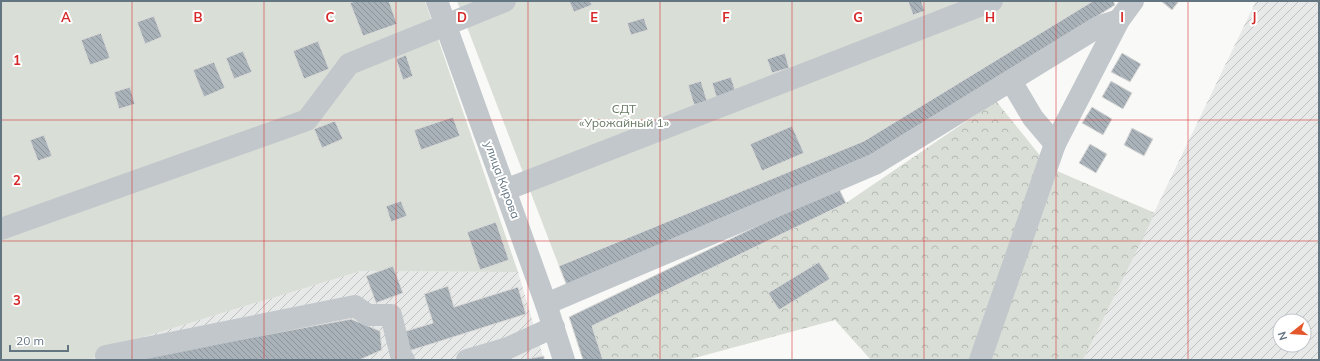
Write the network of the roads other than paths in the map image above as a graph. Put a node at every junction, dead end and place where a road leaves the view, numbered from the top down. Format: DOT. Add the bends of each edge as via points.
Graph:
graph roads {
  1 [pos="437,1"];
  2 [pos="505,1"];
  3 [pos="992,1"];
  4 [pos="1133,1"];
  5 [pos="1119,20"];
  6 [pos="445,24"];
  7 [pos="1011,81"];
  8 [pos="1054,144"];
  9 [pos="505,190"];
  10 [pos="1,229"];
  11 [pos="546,304"];
  12 [pos="554,327"];
  13 [pos="509,354"];
  14 [pos="106,356"];
  15 [pos="404,360"];
  16 [pos="467,360"];
  17 [pos="564,360"];
  18 [pos="980,360"];
  1 -- 6 [label="street, улица Кирова"];
  2 -- 6 [label="street"];
  3 -- 9 [label="street"];
  4 -- 5 [label="street"];
  5 -- 7 [label="street" via="1098,27"];
  5 -- 8 [label="street"];
  6 -- 9 [label="street, улица Кирова"];
  6 -- 10 [label="street" via="349,64 306,120"];
  7 -- 8 [label="street" via="1033,118"];
  7 -- 11 [label="street" via="875,164"];
  8 -- 18 [label="street"];
  9 -- 11 [label="street, улица Кирова"];
  11 -- 12 [label="street, улица Кирова"];
  12 -- 13 [label="street"];
  12 -- 17 [label="street, улица Кирова"];
  13 -- 16 [label="street"];
  14 -- 15 [label="street" via="355,306 368,315 391,315"];
}
